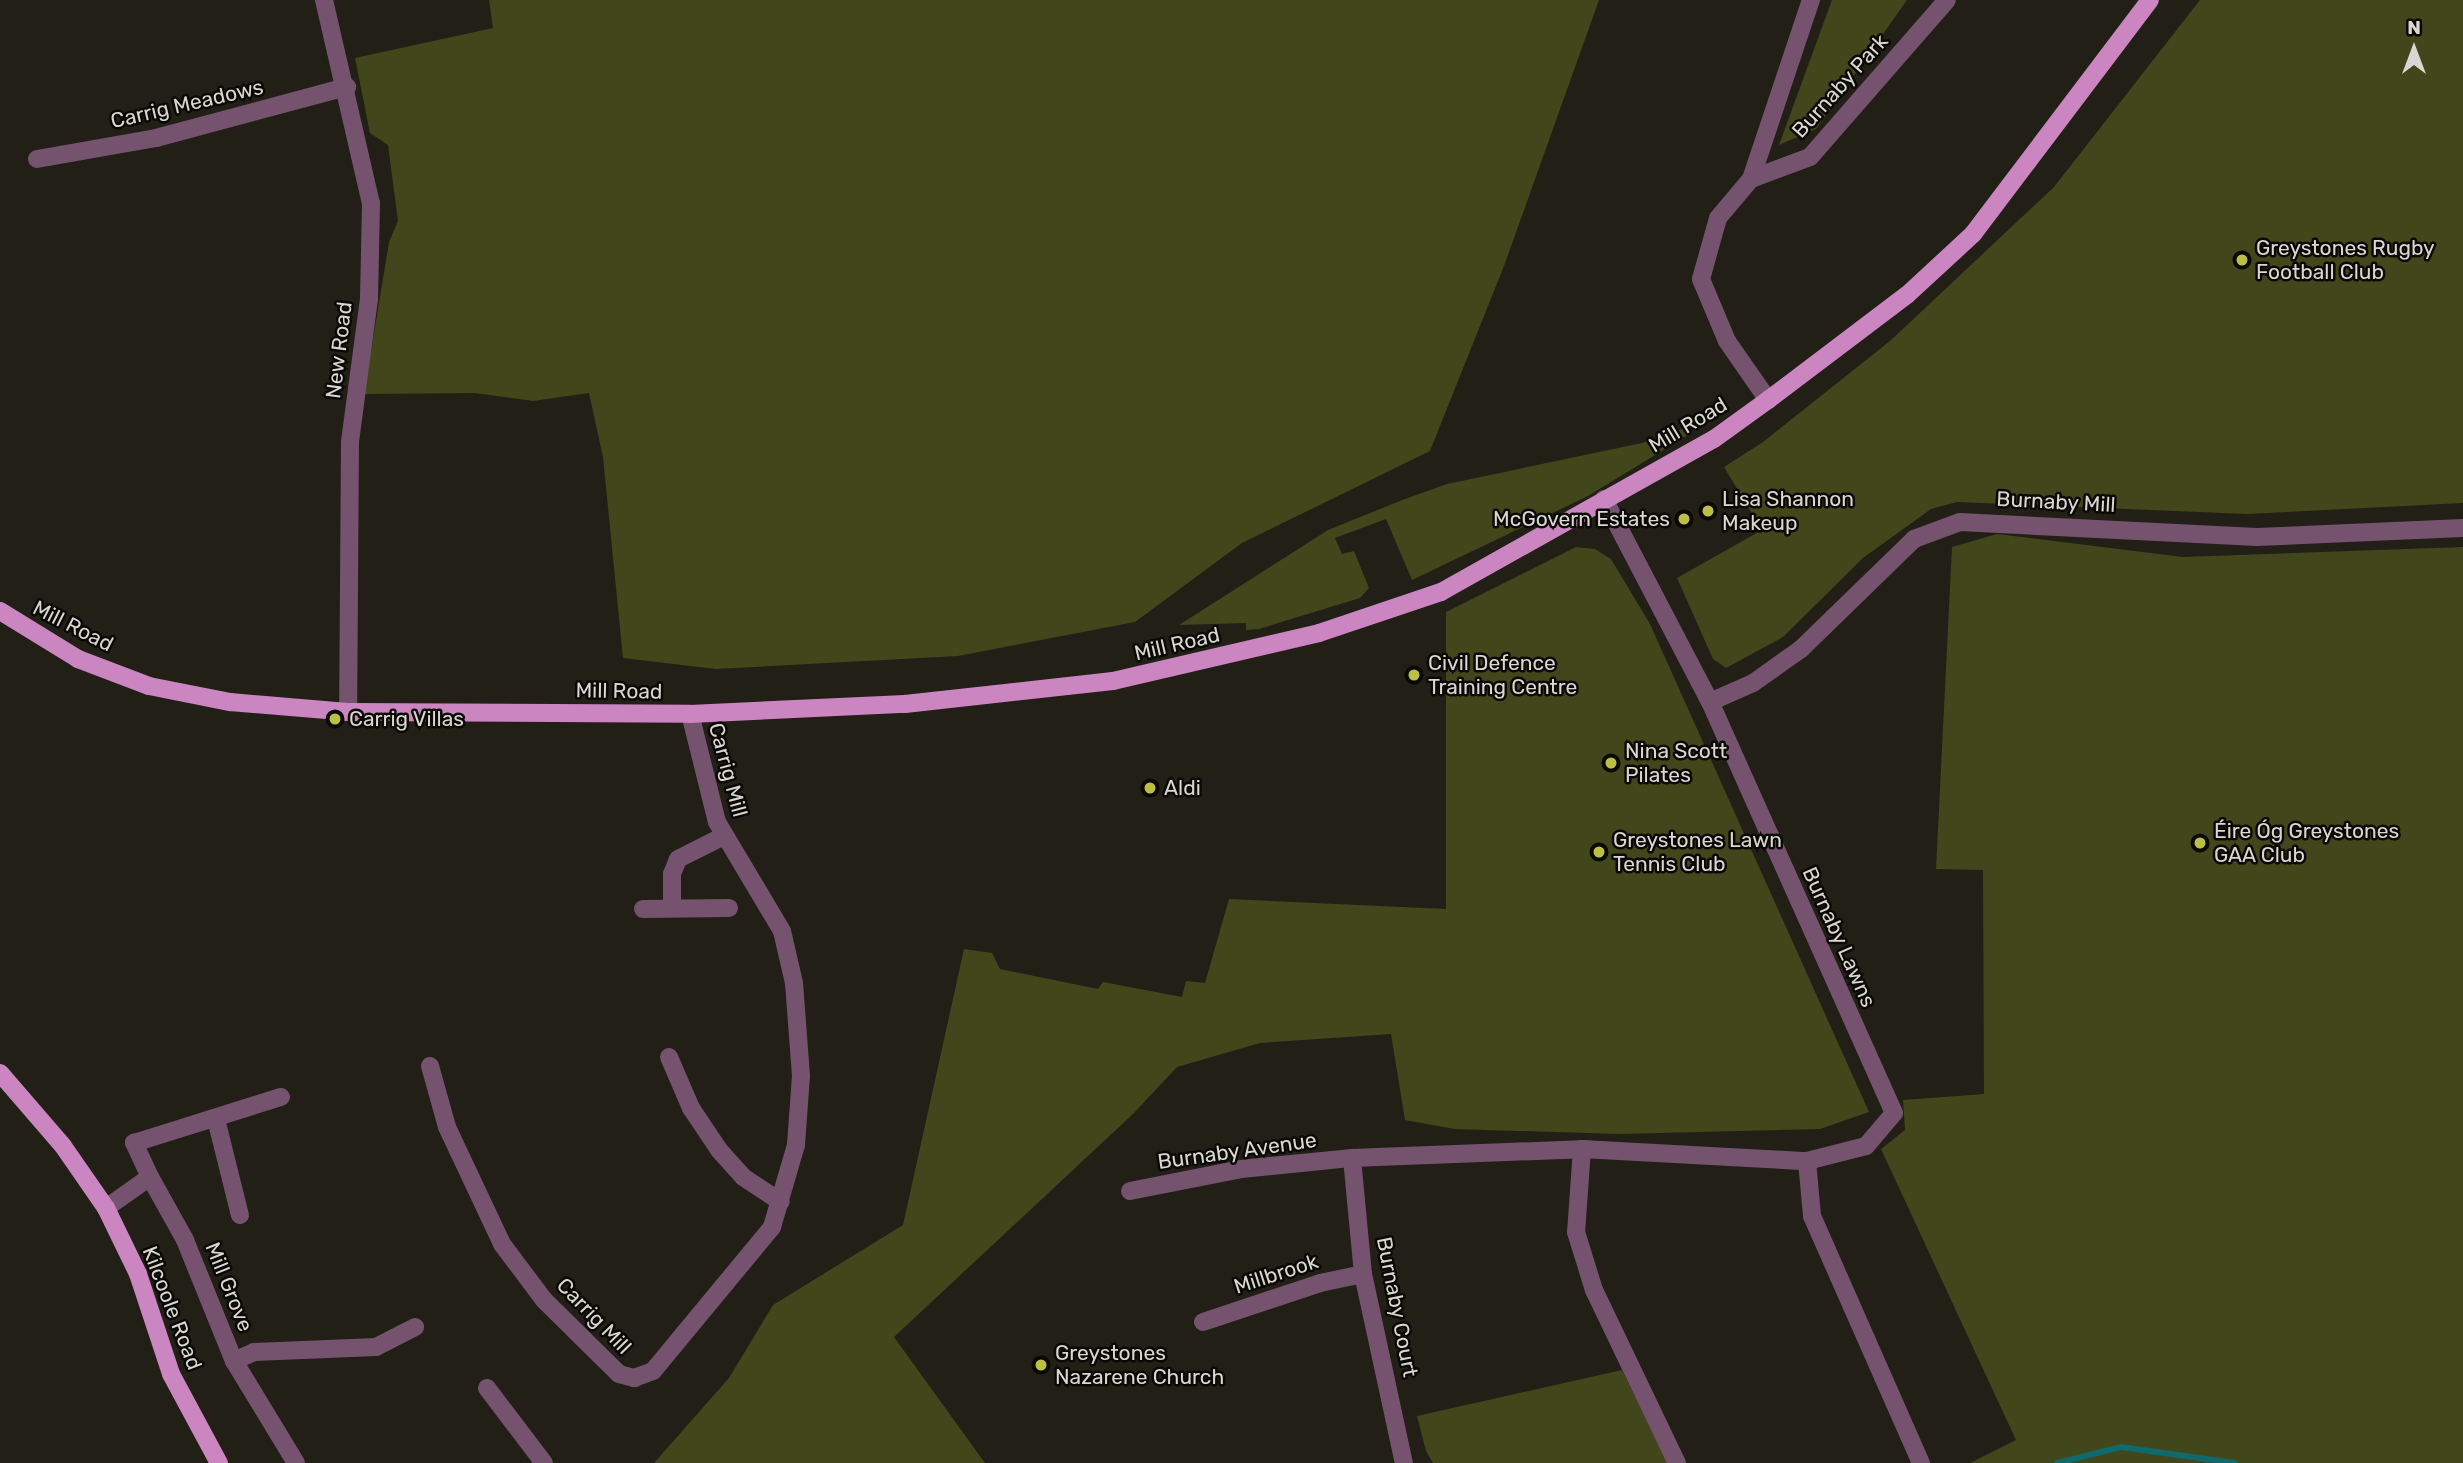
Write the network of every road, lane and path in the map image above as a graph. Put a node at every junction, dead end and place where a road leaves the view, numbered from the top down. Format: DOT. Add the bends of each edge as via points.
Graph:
graph roads {
  1 [pos="324,0"];
  2 [pos="1811,0"];
  3 [pos="1947,0"];
  4 [pos="2150,0"];
  5 [pos="347,87"];
  6 [pos="37,159"];
  7 [pos="1751,179"];
  8 [pos="1768,400"];
  9 [pos="1604,499"];
  10 [pos="2463,528"];
  11 [pos="0,611"];
  12 [pos="1710,702"];
  13 [pos="348,712"];
  14 [pos="690,714"];
  15 [pos="724,836"];
  16 [pos="672,908"];
  17 [pos="729,908"];
  18 [pos="643,909"];
  19 [pos="669,1057"];
  20 [pos="430,1066"];
  21 [pos="0,1073"];
  22 [pos="281,1097"];
  23 [pos="216,1118"];
  24 [pos="1582,1149"];
  25 [pos="1352,1158"];
  26 [pos="1807,1161"];
  27 [pos="150,1177"];
  28 [pos="1129,1191"];
  29 [pos="782,1202"];
  30 [pos="106,1208"];
  31 [pos="240,1215"];
  32 [pos="1363,1274"];
  33 [pos="1203,1322"];
  34 [pos="415,1327"];
  35 [pos="234,1361"];
  36 [pos="487,1388"];
  37 [pos="219,1463"];
  38 [pos="296,1463"];
  39 [pos="544,1463"];
  40 [pos="1404,1463"];
  41 [pos="1677,1463"];
  42 [pos="1921,1463"];
  1 -- 5 [label="street, New Road"];
  2 -- 7 [label="street, Burnaby Park"];
  3 -- 7 [label="street, Burnaby Park" via="1810,157"];
  4 -- 8 [label="main road, Mill Road" via="1973,234 1907,295"];
  5 -- 6 [label="street, Carrig Meadows" via="156,138"];
  5 -- 13 [label="street, New Road" via="371,203 369,299 351,442"];
  7 -- 8 [label="street, Burnaby Park" via="1718,218 1701,279 1727,341"];
  8 -- 9 [label="main road, Mill Road" via="1714,439"];
  9 -- 12 [label="street, Burnaby Lawns"];
  9 -- 14 [label="main road, Mill Road" via="1441,592 1319,633 1206,661 1113,681 905,704"];
  10 -- 12 [label="street, Burnaby Mill" via="2257,537 1960,522 1914,539 1801,649 1753,683"];
  11 -- 13 [label="main road, Mill Road" via="78,659 149,686 230,702"];
  12 -- 26 [label="street, Burnaby Lawns" via="1894,1113 1866,1146"];
  13 -- 14 [label="main road, Mill Road"];
  14 -- 15 [label="street, Carrig Mill" via="694,745"];
  15 -- 16 [label="street, Carrig Mill" via="678,859"];
  15 -- 29 [label="street, Carrig Mill" via="782,931 794,983 802,1076 796,1145"];
  16 -- 17 [label="street"];
  16 -- 18 [label="street"];
  19 -- 29 [label="street" via="691,1108 719,1150 743,1177"];
  20 -- 29 [label="street, Carrig Mill" via="447,1128 502,1244 544,1300 619,1374 634,1378 653,1371 772,1227"];
  21 -- 30 [label="main road, Kilcoole Road" via="64,1146"];
  22 -- 23 [label="street, Mill Grove"];
  23 -- 27 [label="street, Mill Grove" via="134,1143"];
  23 -- 31 [label="street, Mill Grove"];
  24 -- 25 [label="street, Burnaby Lawns"];
  24 -- 26 [label="street, Burnaby Lawns"];
  24 -- 41 [label="street" via="1576,1232 1594,1290"];
  25 -- 28 [label="street, Burnaby Avenue" via="1241,1169"];
  25 -- 32 [label="street, Burnaby Court"];
  26 -- 42 [label="street" via="1812,1216"];
  27 -- 30 [label="street"];
  27 -- 35 [label="street, Mill Grove" via="185,1240"];
  30 -- 37 [label="main road, Kilcoole Road" via="138,1274 171,1374"];
  32 -- 33 [label="street, Millbrook" via="1320,1283"];
  32 -- 40 [label="street, Burnaby Court"];
  34 -- 35 [label="street, Mill Grove" via="376,1347 254,1352"];
  35 -- 38 [label="street"];
  36 -- 39 [label="street"];
}
